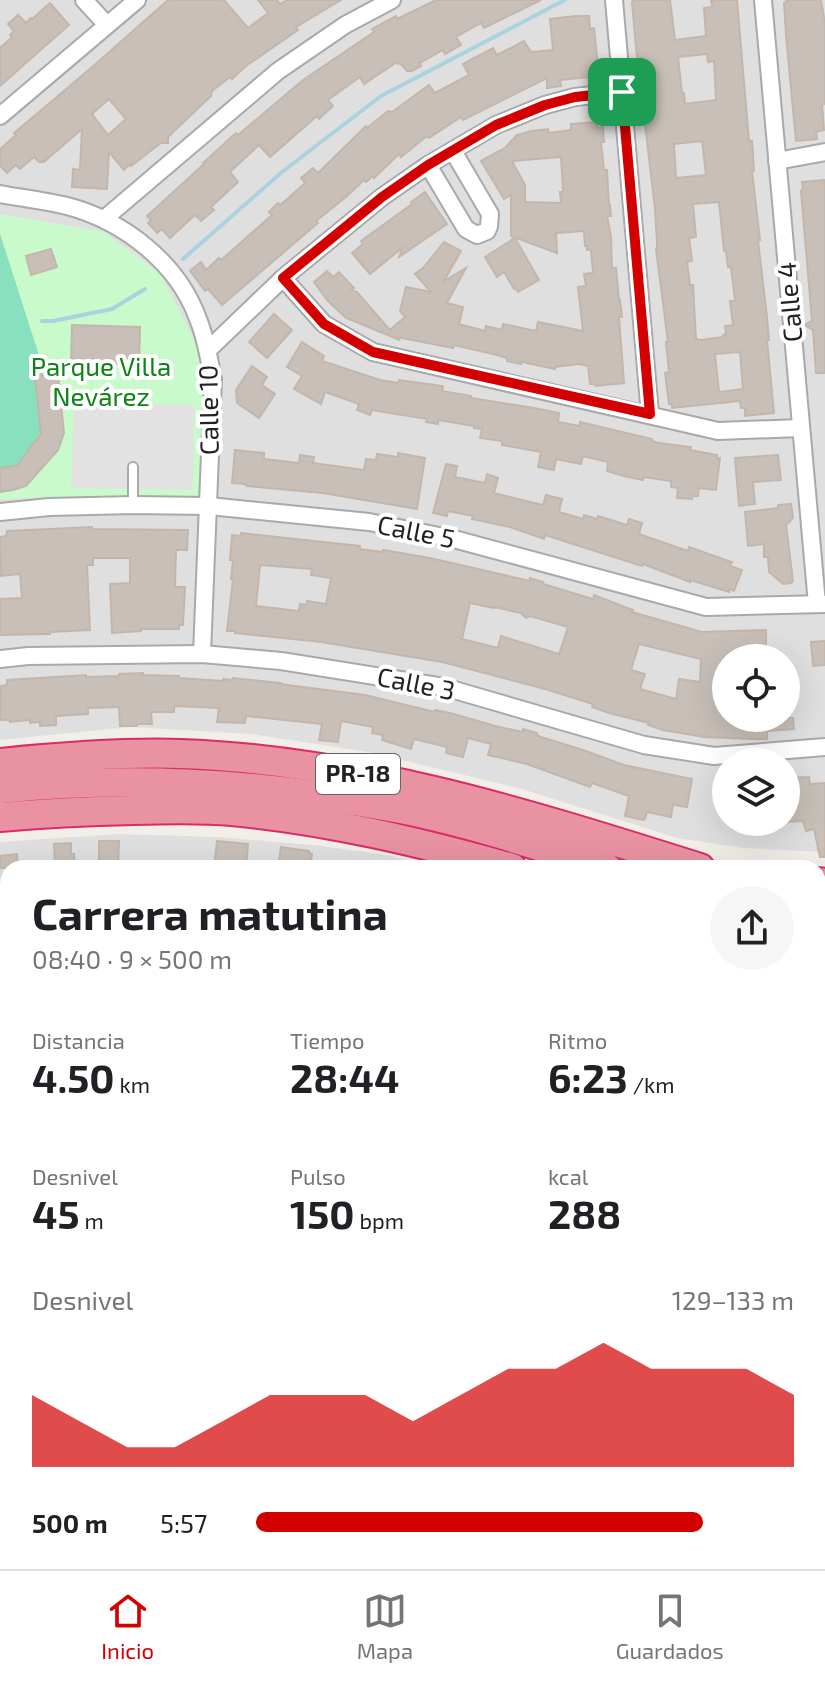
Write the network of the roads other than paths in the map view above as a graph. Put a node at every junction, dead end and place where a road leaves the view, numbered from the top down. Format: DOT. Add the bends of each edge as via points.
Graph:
graph roads {
  1 [pos="84,0"];
  2 [pos="137,0"];
  3 [pos="392,0"];
  4 [pos="614,0"];
  5 [pos="763,0"];
  6 [pos="107,25"];
  7 [pos="622,92"];
  8 [pos="0,116"];
  9 [pos="453,151"];
  10 [pos="825,152"];
  11 [pos="777,161"];
  12 [pos="428,165"];
  13 [pos="0,194"];
  14 [pos="104,219"];
  15 [pos="283,278"];
  16 [pos="208,350"];
  17 [pos="650,414"];
  18 [pos="801,428"];
  19 [pos="133,467"];
  20 [pos="133,505"];
  21 [pos="209,506"];
  22 [pos="0,512"];
  23 [pos="821,604"];
  24 [pos="202,654"];
  25 [pos="0,659"];
  26 [pos="825,747"];
  27 [pos="0,763"];
  28 [pos="0,789"];
  29 [pos="0,817"];
  30 [pos="484,860"];
  31 [pos="582,860"];
  32 [pos="675,860"];
  1 -- 6 [label="street"];
  2 -- 6 [label="street"];
  3 -- 14 [label="street" via="278,71"];
  4 -- 7 [label="street"];
  5 -- 11 [label="street, Calle 4"];
  6 -- 8 [label="street"];
  7 -- 9 [label="street" via="545,105 496,125"];
  7 -- 17 [label="street"];
  9 -- 12 [label="street"];
  9 -- 12 [label="street" via="490,214 487,231 477,235 466,229"];
  10 -- 11 [label="street"];
  11 -- 18 [label="street, Calle 4"];
  12 -- 15 [label="street"];
  13 -- 14 [label="street, Calle 10" via="68,206"];
  14 -- 16 [label="street, Calle 10" via="132,235 171,271 198,316"];
  15 -- 16 [label="street"];
  15 -- 17 [label="street" via="324,324 373,352"];
  16 -- 21 [label="street, Calle 10" via="213,379"];
  17 -- 18 [label="street" via="718,431"];
  18 -- 23 [label="street, Calle 4"];
  19 -- 20 [label="lane"];
  20 -- 21 [label="street, Calle 5"];
  20 -- 22 [label="street, Calle 5"];
  21 -- 23 [label="street, Calle 5" via="369,522 454,539 706,607"];
  21 -- 24 [label="street, Calle 10"];
  24 -- 25 [label="street, Calle 3"];
  24 -- 26 [label="street, Calle 3" via="444,687 644,745 714,756"];
  27 -- 32 [label="highway, PR-18" via="182,754 354,773 567,826"];
  28 -- 31 [label="highway" via="177,783 307,794 403,809"];
  29 -- 30 [label="highway, PR-18" via="228,810 380,834"];
}
